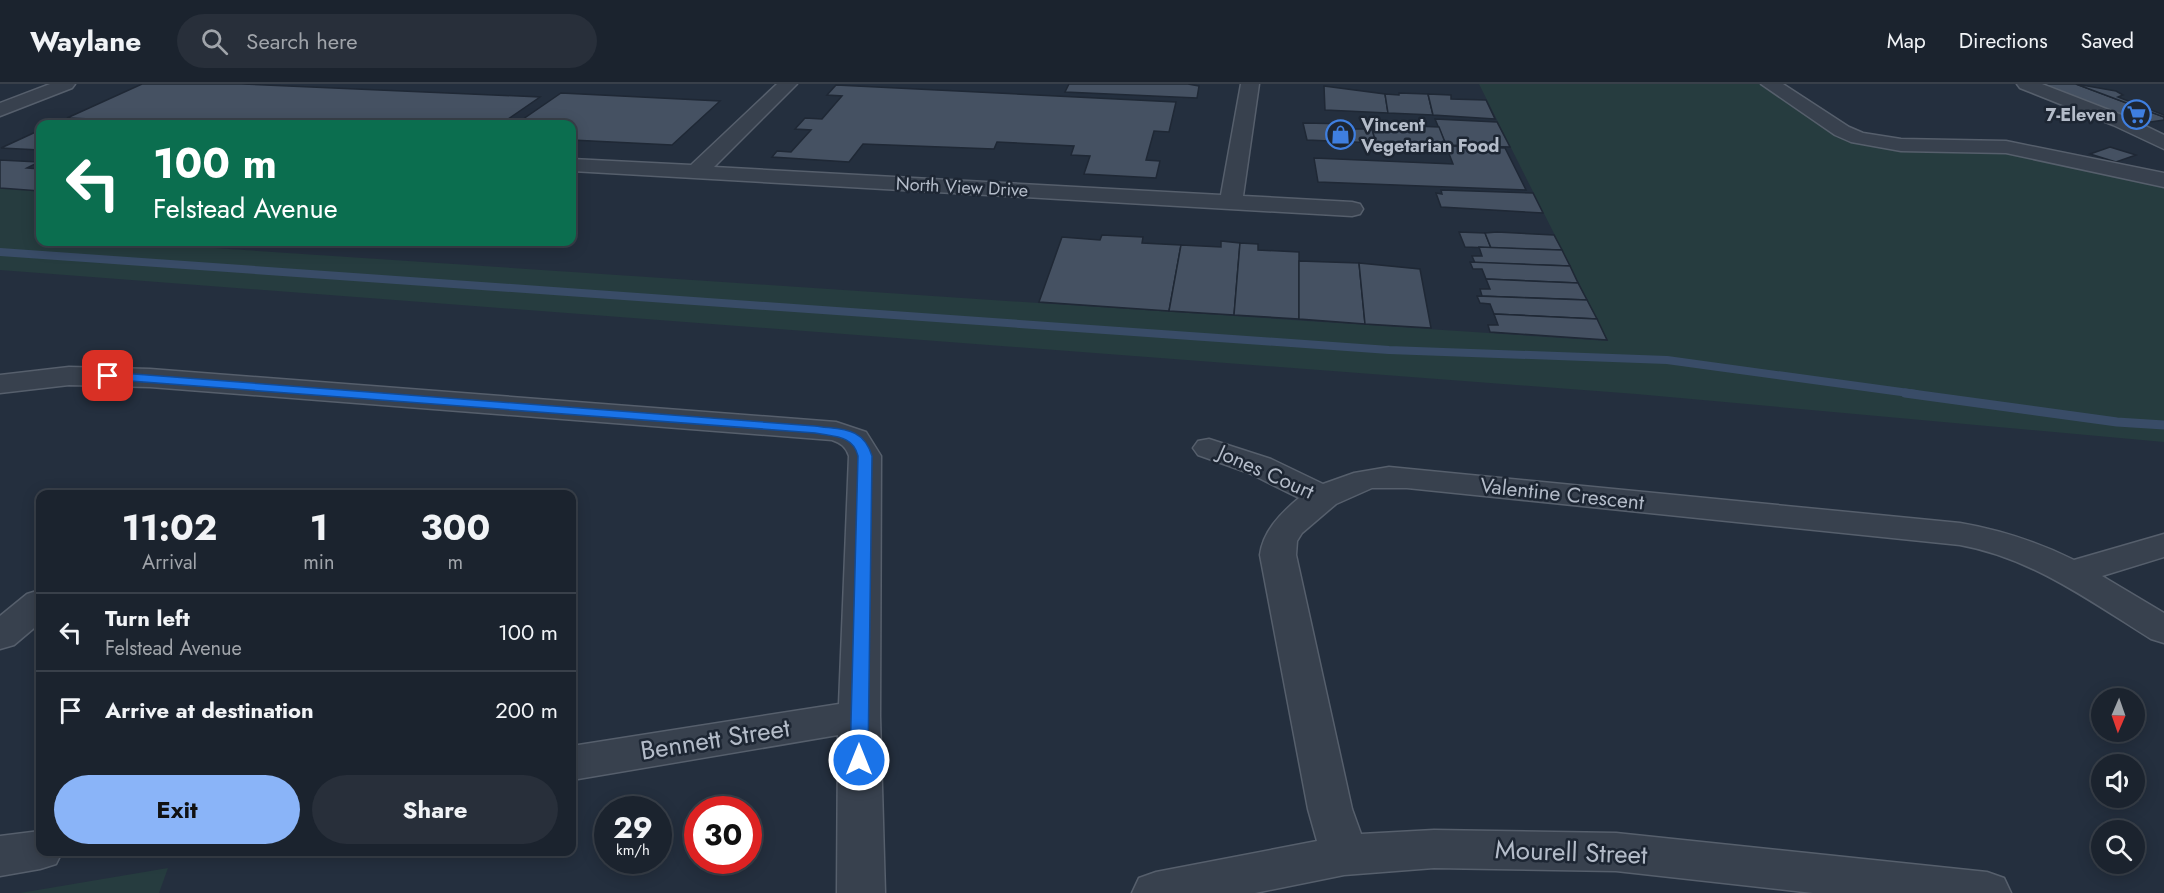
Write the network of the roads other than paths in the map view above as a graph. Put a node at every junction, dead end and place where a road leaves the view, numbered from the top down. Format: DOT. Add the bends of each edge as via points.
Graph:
graph roads {
  1 [pos="36,84"];
  2 [pos="66,84"];
  3 [pos="788,84"];
  4 [pos="1250,84"];
  5 [pos="1770,84"];
  6 [pos="2026,84"];
  7 [pos="0,98"];
  8 [pos="0,110"];
  9 [pos="2164,143"];
  10 [pos="576,165"];
  11 [pos="696,172"];
  12 [pos="2164,180"];
  13 [pos="1232,201"];
  14 [pos="1352,209"];
  15 [pos="0,384"];
  16 [pos="1209,447"];
  17 [pos="1322,497"];
  18 [pos="2164,545"];
  19 [pos="2071,573"];
  20 [pos="36,606"];
  21 [pos="2164,630"];
  22 [pos="0,636"];
  23 [pos="859,716"];
  24 [pos="576,762"];
  25 [pos="36,851"];
  26 [pos="1344,855"];
  27 [pos="0,856"];
  28 [pos="861,893"];
  29 [pos="1156,893"];
  30 [pos="1988,893"];
  1 -- 7 [label="street"];
  2 -- 8 [label="street"];
  3 -- 11 [label="street"];
  4 -- 13 [label="street"];
  5 -- 12 [label="street" via="1858,138 1901,145 2006,147"];
  6 -- 9 [label="street"];
  10 -- 11 [label="street, North View Drive"];
  11 -- 13 [label="street, North View Drive"];
  13 -- 14 [label="street, North View Drive"];
  15 -- 23 [label="street" via="69,376 150,378 836,431 851,436 861,443 865,456"];
  16 -- 17 [label="street, Jones Court" via="1260,466"];
  17 -- 19 [label="street, Valentine Crescent" via="1380,477 1572,495 1970,536 1998,541"];
  17 -- 26 [label="street, Valentine Crescent" via="1280,538 1278,555 1330,809"];
  18 -- 19 [label="street"];
  19 -- 21 [label="street, Valentine Crescent"];
  20 -- 22 [label="street"];
  23 -- 24 [label="street, Bennett Street"];
  23 -- 28 [label="street"];
  25 -- 27 [label="street"];
  26 -- 29 [label="street, Mourell Street"];
  26 -- 30 [label="street, Mourell Street" via="1434,849 1616,852"];
}
